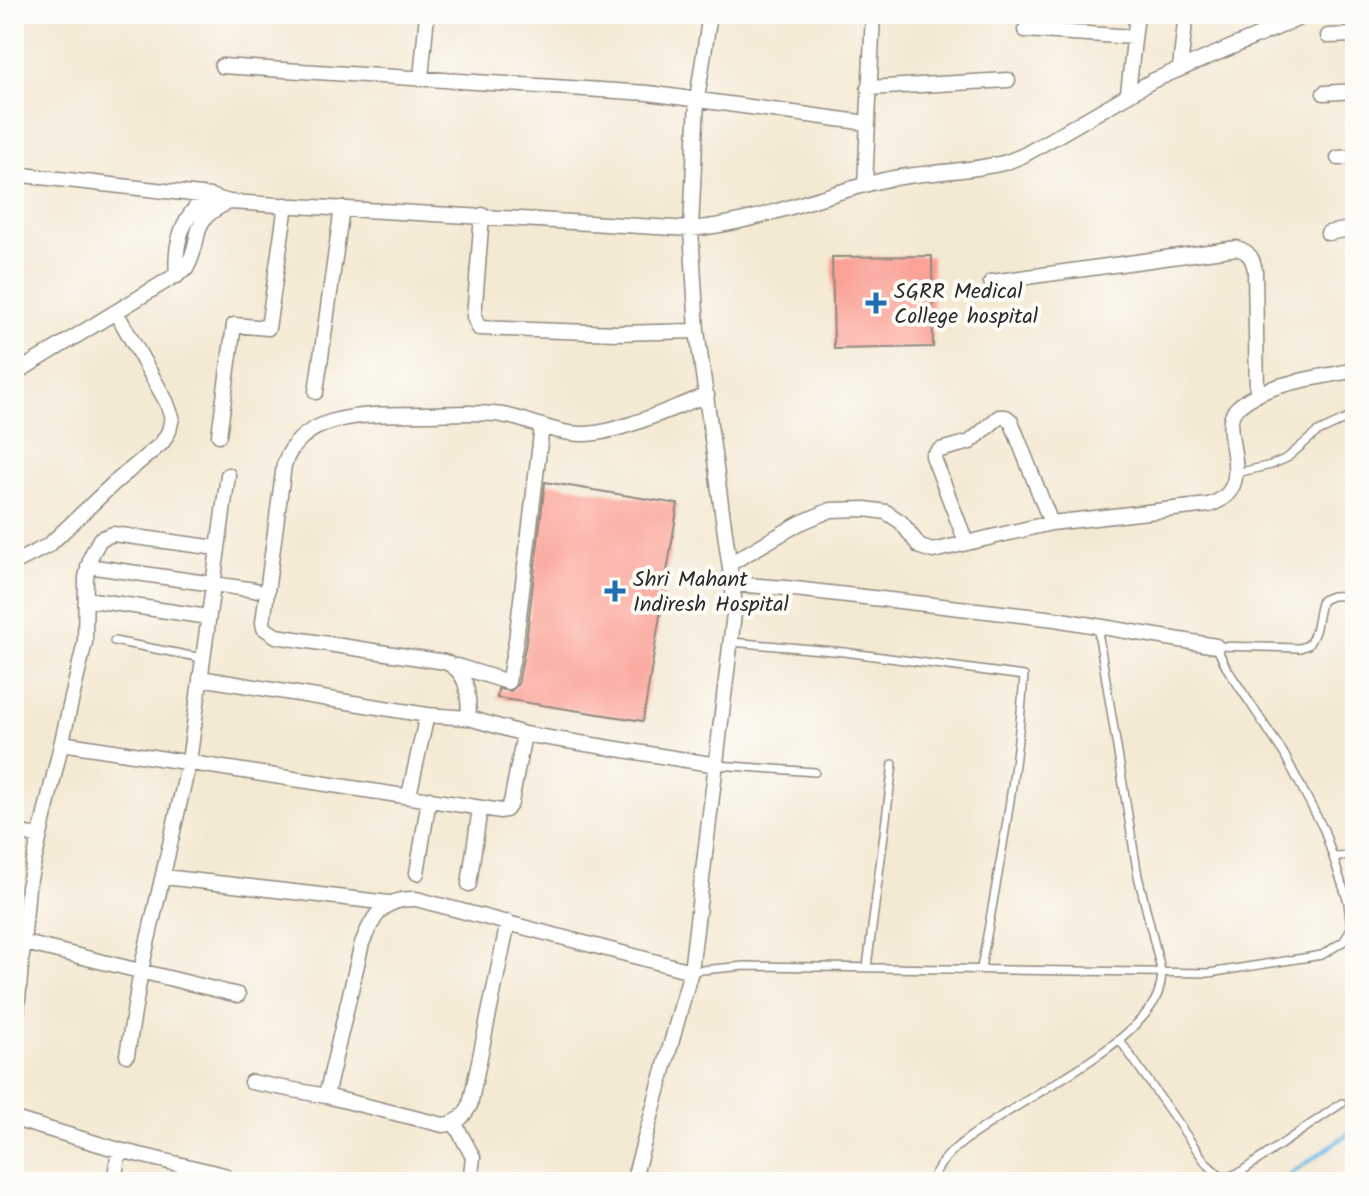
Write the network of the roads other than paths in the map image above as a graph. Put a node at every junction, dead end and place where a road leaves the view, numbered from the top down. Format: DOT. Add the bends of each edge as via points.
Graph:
graph roads {
  1 [pos="427,14"];
  2 [pos="710,14"];
  3 [pos="873,14"];
  4 [pos="1137,14"];
  5 [pos="1186,14"];
  6 [pos="1309,14"];
  7 [pos="1025,30"];
  8 [pos="1355,35"];
  9 [pos="1328,36"];
  10 [pos="1134,37"];
  11 [pos="222,66"];
  12 [pos="1180,68"];
  13 [pos="421,78"];
  14 [pos="1008,80"];
  15 [pos="868,88"];
  16 [pos="1355,91"];
  17 [pos="1128,93"];
  18 [pos="1324,93"];
  19 [pos="697,99"];
  20 [pos="867,123"];
  21 [pos="1355,157"];
  22 [pos="1338,158"];
  23 [pos="14,174"];
  24 [pos="865,185"];
  25 [pos="210,196"];
  26 [pos="229,202"];
  27 [pos="286,205"];
  28 [pos="342,208"];
  29 [pos="482,215"];
  30 [pos="1355,228"];
  31 [pos="691,229"];
  32 [pos="1328,233"];
  33 [pos="177,276"];
  34 [pos="991,282"];
  35 [pos="116,312"];
  36 [pos="698,335"];
  37 [pos="1355,370"];
  38 [pos="14,374"];
  39 [pos="316,392"];
  40 [pos="707,395"];
  41 [pos="1254,397"];
  42 [pos="1355,415"];
  43 [pos="542,426"];
  44 [pos="219,435"];
  45 [pos="1235,473"];
  46 [pos="228,475"];
  47 [pos="1051,523"];
  48 [pos="966,542"];
  49 [pos="217,548"];
  50 [pos="14,563"];
  51 [pos="731,563"];
  52 [pos="88,566"];
  53 [pos="733,584"];
  54 [pos="212,585"];
  55 [pos="255,590"];
  56 [pos="1355,595"];
  57 [pos="86,599"];
  58 [pos="208,617"];
  59 [pos="1097,625"];
  60 [pos="114,641"];
  61 [pos="732,642"];
  62 [pos="1216,646"];
  63 [pos="202,658"];
  64 [pos="456,666"];
  65 [pos="200,678"];
  66 [pos="427,715"];
  67 [pos="469,718"];
  68 [pos="524,734"];
  69 [pos="62,743"];
  70 [pos="189,762"];
  71 [pos="893,764"];
  72 [pos="717,765"];
  73 [pos="815,772"];
  74 [pos="409,795"];
  75 [pos="429,799"];
  76 [pos="480,808"];
  77 [pos="14,831"];
  78 [pos="39,837"];
  79 [pos="1355,856"];
  80 [pos="1334,857"];
  81 [pos="417,873"];
  82 [pos="164,877"];
  83 [pos="469,884"];
  84 [pos="21,885"];
  85 [pos="1352,901"];
  86 [pos="389,903"];
  87 [pos="508,922"];
  88 [pos="19,941"];
  89 [pos="867,967"];
  90 [pos="981,968"];
  91 [pos="141,970"];
  92 [pos="691,971"];
  93 [pos="1162,974"];
  94 [pos="238,995"];
  95 [pos="16,1018"];
  96 [pos="1119,1039"];
  97 [pos="14,1045"];
  98 [pos="127,1055"];
  99 [pos="251,1082"];
  100 [pos="326,1096"];
  101 [pos="1342,1103"];
  102 [pos="14,1119"];
  103 [pos="455,1124"];
  104 [pos="119,1150"];
  105 [pos="224,1175"];
  106 [pos="114,1182"];
  107 [pos="470,1182"];
  108 [pos="633,1182"];
  109 [pos="931,1182"];
  1 -- 13 [label="street"];
  2 -- 19 [label="street"];
  3 -- 15 [label="street"];
  4 -- 10 [label="street"];
  5 -- 12 [label="street"];
  6 -- 12 [label="street"];
  7 -- 10 [label="street"];
  8 -- 9 [label="street"];
  10 -- 17 [label="street"];
  11 -- 13 [label="street"];
  12 -- 17 [label="street"];
  13 -- 19 [label="street"];
  14 -- 15 [label="street"];
  15 -- 20 [label="street"];
  16 -- 18 [label="street"];
  17 -- 24 [label="street" via="1007,162"];
  19 -- 20 [label="street"];
  19 -- 31 [label="street"];
  20 -- 24 [label="street"];
  21 -- 22 [label="street"];
  23 -- 25 [label="street"];
  24 -- 31 [label="street" via="744,221"];
  25 -- 26 [label="street"];
  25 -- 33 [label="street" via="185,222 177,244"];
  26 -- 27 [label="street"];
  26 -- 33 [label="street" via="200,222 192,258"];
  27 -- 28 [label="street"];
  27 -- 44 [label="street" via="268,328 234,325"];
  28 -- 29 [label="street"];
  28 -- 39 [label="street"];
  29 -- 31 [label="street"];
  29 -- 36 [label="street" via="474,317 479,328"];
  30 -- 32 [label="street"];
  31 -- 36 [label="street"];
  33 -- 35 [label="street"];
  34 -- 41 [label="street" via="1237,248 1247,251 1255,271"];
  35 -- 38 [label="street"];
  35 -- 50 [label="street" via="166,401 172,417 169,431 49,545"];
  36 -- 40 [label="street"];
  37 -- 41 [label="street"];
  40 -- 43 [label="street" via="594,434"];
  40 -- 51 [label="street"];
  41 -- 45 [label="street" via="1237,407 1231,419"];
  42 -- 45 [label="lane" via="1316,433 1287,458"];
  43 -- 64 [label="street" via="508,682"];
  43 -- 64 [label="street" via="485,414 354,415 316,429 289,452 284,465 264,628 276,636"];
  45 -- 47 [label="street" via="1230,491 1209,505"];
  46 -- 49 [label="street"];
  47 -- 48 [label="street"];
  47 -- 48 [label="street" via="1011,421 999,417 970,442 933,456"];
  48 -- 51 [label="street" via="926,551 886,512 831,510"];
  49 -- 52 [label="street" via="113,534 100,539"];
  49 -- 54 [label="street"];
  51 -- 53 [label="street"];
  52 -- 54 [label="street"];
  52 -- 57 [label="street"];
  53 -- 59 [label="street"];
  53 -- 61 [label="street"];
  54 -- 55 [label="street"];
  54 -- 58 [label="street"];
  56 -- 62 [label="lane" via="1322,600 1317,631 1300,648"];
  57 -- 58 [label="street"];
  57 -- 69 [label="street" via="85,642"];
  58 -- 63 [label="street"];
  59 -- 62 [label="street"];
  59 -- 93 [label="lane" via="1138,876"];
  60 -- 63 [label="lane"];
  61 -- 72 [label="street"];
  61 -- 90 [label="lane" via="1024,676 1003,854"];
  62 -- 80 [label="lane" via="1284,754"];
  63 -- 65 [label="street"];
  64 -- 67 [label="street" via="466,684"];
  65 -- 66 [label="street"];
  65 -- 70 [label="street"];
  66 -- 67 [label="street"];
  66 -- 74 [label="street"];
  67 -- 68 [label="street"];
  68 -- 72 [label="street"];
  68 -- 76 [label="street" via="511,803 501,811"];
  69 -- 70 [label="street"];
  69 -- 78 [label="street"];
  70 -- 74 [label="street"];
  70 -- 82 [label="street"];
  71 -- 89 [label="lane"];
  72 -- 73 [label="lane"];
  72 -- 92 [label="street"];
  74 -- 75 [label="street"];
  75 -- 76 [label="street"];
  75 -- 81 [label="street"];
  76 -- 83 [label="street"];
  77 -- 78 [label="street"];
  78 -- 84 [label="street"];
  79 -- 80 [label="lane"];
  80 -- 85 [label="lane"];
  82 -- 86 [label="street"];
  82 -- 91 [label="street"];
  84 -- 88 [label="street"];
  85 -- 93 [label="lane" via="1351,928 1344,941 1322,955 1209,973"];
  86 -- 87 [label="street" via="416,899"];
  86 -- 100 [label="street" via="362,943"];
  87 -- 92 [label="street"];
  87 -- 103 [label="street" via="470,1105"];
  88 -- 91 [label="street"];
  88 -- 95 [label="street"];
  89 -- 90 [label="lane"];
  89 -- 92 [label="lane"];
  90 -- 93 [label="lane"];
  91 -- 94 [label="street"];
  91 -- 98 [label="street"];
  92 -- 108 [label="street"];
  93 -- 96 [label="lane" via="1151,1008"];
  95 -- 97 [label="street"];
  96 -- 101 [label="lane" via="1220,1176 1242,1171"];
  96 -- 109 [label="lane" via="959,1144 936,1167"];
  99 -- 100 [label="street"];
  100 -- 103 [label="street"];
  102 -- 104 [label="street"];
  103 -- 107 [label="street" via="473,1157"];
  104 -- 105 [label="street"];
  104 -- 106 [label="street"];
}
